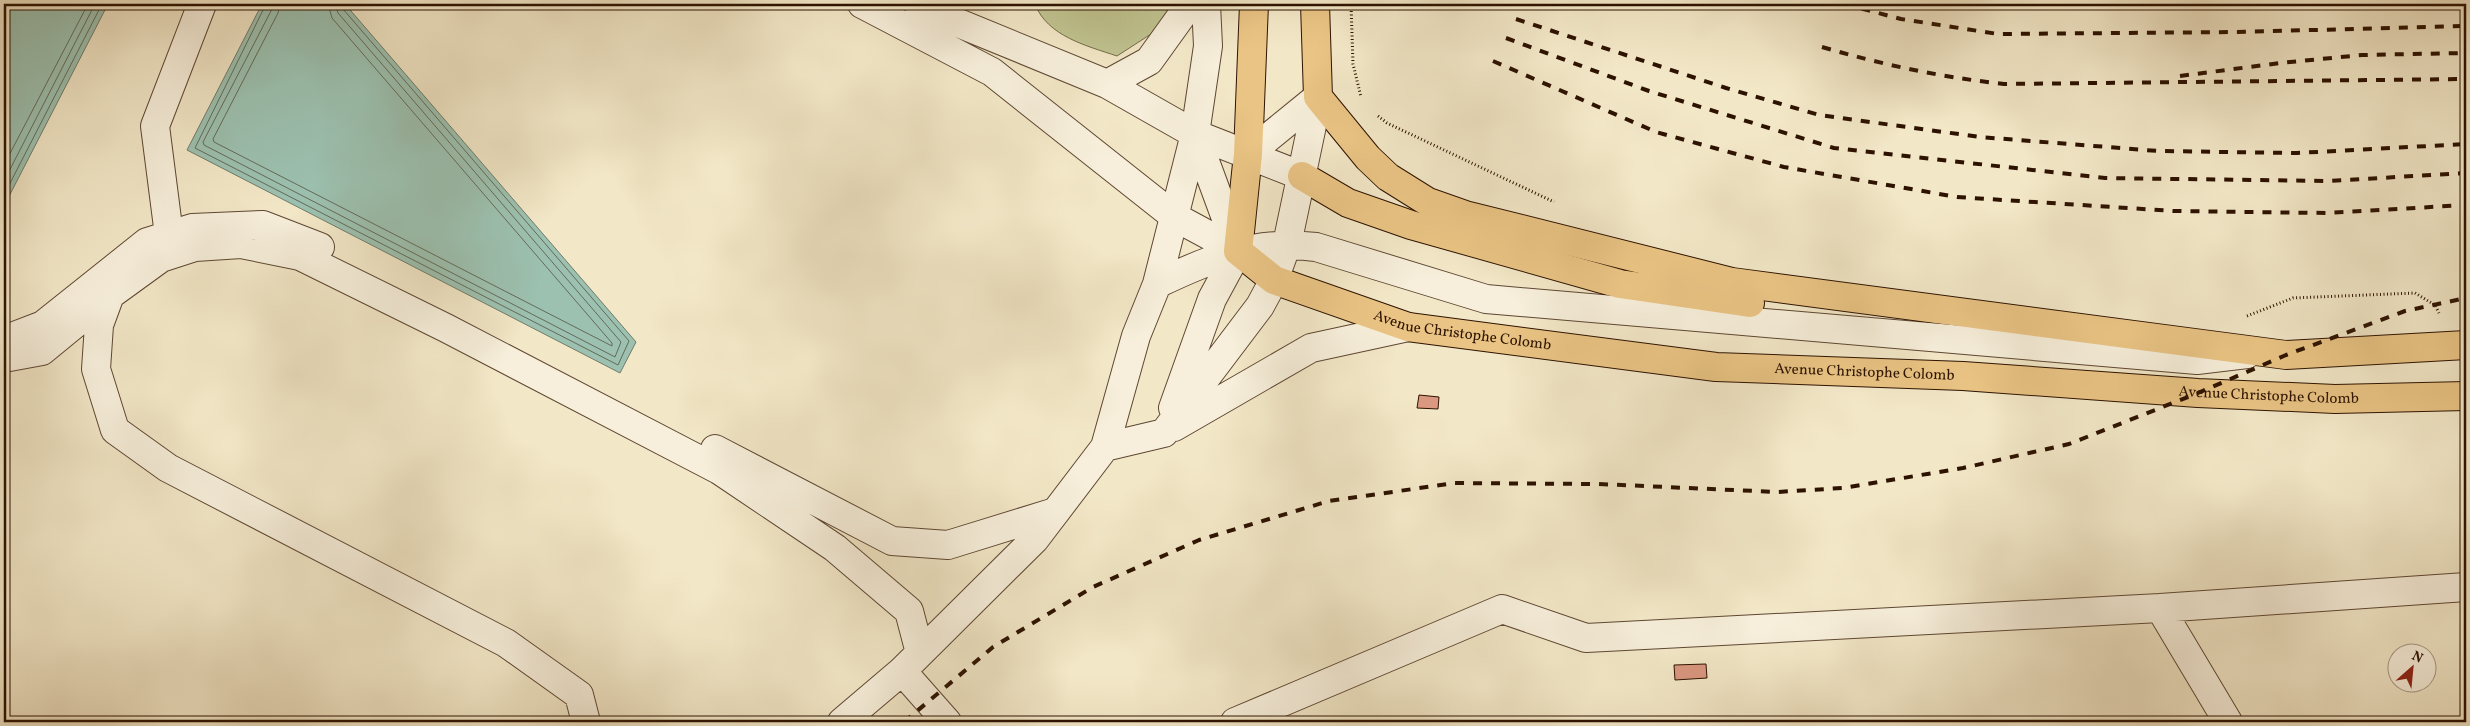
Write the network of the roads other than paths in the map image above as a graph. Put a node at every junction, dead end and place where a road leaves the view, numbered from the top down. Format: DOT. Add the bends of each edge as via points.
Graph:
graph roads {
  1 [pos="202,4"];
  2 [pos="862,4"];
  3 [pos="918,4"];
  4 [pos="1190,4"];
  5 [pos="1206,4"];
  6 [pos="1254,4"];
  7 [pos="1315,4"];
  8 [pos="1107,84"];
  9 [pos="1318,97"];
  10 [pos="1195,134"];
  11 [pos="1248,154"];
  12 [pos="1302,176"];
  13 [pos="1175,217"];
  14 [pos="169,235"];
  15 [pos="1287,244"];
  16 [pos="1238,251"];
  17 [pos="1274,280"];
  18 [pos="1157,284"];
  19 [pos="110,295"];
  20 [pos="1408,327"];
  21 [pos="2147,337"];
  22 [pos="4,340"];
  23 [pos="2466,346"];
  24 [pos="2266,352"];
  25 [pos="4,358"];
  26 [pos="2466,396"];
  27 [pos="1164,433"];
  28 [pos="1105,447"];
  29 [pos="1055,512"];
  30 [pos="2466,587"];
  31 [pos="2160,608"];
  32 [pos="911,662"];
  33 [pos="852,719"];
  34 [pos="586,722"];
  35 [pos="947,722"];
  36 [pos="1235,722"];
  37 [pos="2228,722"];
  1 -- 14 [label="street" via="155,126"];
  2 -- 13 [label="street" via="992,72"];
  3 -- 8 [label="street"];
  4 -- 8 [label="street" via="1149,61"];
  5 -- 10 [label="street" via="1208,46"];
  6 -- 11 [label="main road"];
  7 -- 9 [label="main road"];
  8 -- 10 [label="street"];
  9 -- 11 [label="street"];
  9 -- 12 [label="street"];
  9 -- 21 [label="main road" via="1368,158 1388,177 1428,202 1465,215 1732,282"];
  10 -- 11 [label="street"];
  10 -- 13 [label="street"];
  10 -- 16 [label="street"];
  11 -- 12 [label="street"];
  11 -- 16 [label="main road"];
  12 -- 15 [label="street"];
  12 -- 21 [label="main road" via="1348,203 1411,225 1620,284 1769,306 2056,336"];
  13 -- 16 [label="street"];
  13 -- 18 [label="street"];
  14 -- 22 [label="street" via="147,242 43,325"];
  14 -- 29 [label="street" via="192,228 263,226 335,252 892,541 948,545"];
  15 -- 16 [label="street"];
  15 -- 17 [label="street"];
  15 -- 24 [label="street" via="1316,248 1486,299 2197,360"];
  16 -- 17 [label="main road, Avenue Christophe Colomb"];
  16 -- 18 [label="street" via="1201,263"];
  16 -- 27 [label="street" via="1212,299"];
  17 -- 20 [label="main road, Avenue Christophe Colomb"];
  17 -- 27 [label="street" via="1260,306"];
  18 -- 28 [label="street" via="1136,336"];
  19 -- 25 [label="street" via="42,351"];
  19 -- 32 [label="street" via="161,258 195,247 241,244 300,256 719,470 835,548 909,611"];
  19 -- 34 [label="street" via="99,325 96,369 115,430 168,468 506,643 579,695"];
  20 -- 26 [label="main road, Avenue Christophe Colomb" via="1716,367 1963,376 2335,399"];
  20 -- 27 [label="street" via="1311,348"];
  21 -- 24 [label="main road"];
  23 -- 24 [label="main road" via="2286,355"];
  27 -- 28 [label="street"];
  28 -- 29 [label="street"];
  29 -- 32 [label="street" via="1035,539"];
  30 -- 31 [label="street"];
  31 -- 36 [label="street" via="1586,638 1502,608"];
  31 -- 37 [label="street"];
  32 -- 33 [label="street"];
  32 -- 35 [label="street"];
}
